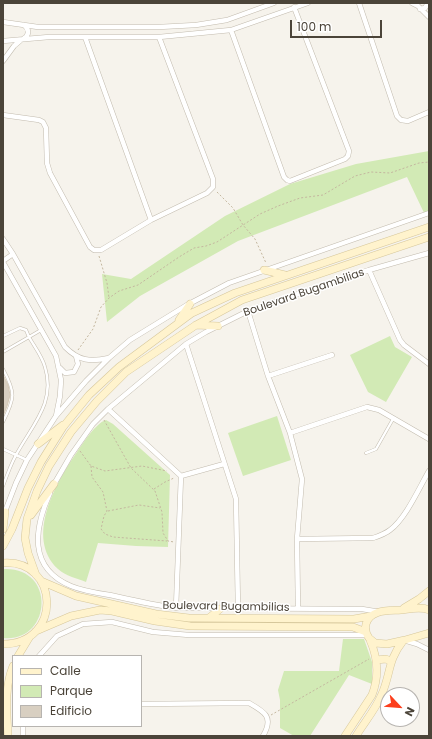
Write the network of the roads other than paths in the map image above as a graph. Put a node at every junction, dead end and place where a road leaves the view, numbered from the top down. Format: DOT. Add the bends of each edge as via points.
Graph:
graph roads {
  1 [pos="274,3"];
  2 [pos="308,3"];
  3 [pos="359,3"];
  4 [pos="412,3"];
  5 [pos="428,3"];
  6 [pos="294,7"];
  7 [pos="420,9"];
  8 [pos="429,17"];
  9 [pos="3,22"];
  10 [pos="24,26"];
  11 [pos="231,30"];
  12 [pos="85,37"];
  13 [pos="158,37"];
  14 [pos="22,40"];
  15 [pos="3,41"];
  16 [pos="3,61"];
  17 [pos="429,112"];
  18 [pos="3,114"];
  19 [pos="429,213"];
  20 [pos="151,220"];
  21 [pos="429,227"];
  22 [pos="429,237"];
  23 [pos="3,239"];
  24 [pos="429,253"];
  25 [pos="13,254"];
  26 [pos="3,261"];
  27 [pos="266,269"];
  28 [pos="369,270"];
  29 [pos="286,275"];
  30 [pos="190,304"];
  31 [pos="248,311"];
  32 [pos="176,325"];
  33 [pos="196,325"];
  34 [pos="218,326"];
  35 [pos="41,330"];
  36 [pos="3,336"];
  37 [pos="29,337"];
  38 [pos="186,344"];
  39 [pos="3,352"];
  40 [pos="332,355"];
  41 [pos="76,356"];
  42 [pos="109,358"];
  43 [pos="429,364"];
  44 [pos="59,367"];
  45 [pos="3,370"];
  46 [pos="268,376"];
  47 [pos="108,409"];
  48 [pos="56,416"];
  49 [pos="394,418"];
  50 [pos="69,420"];
  51 [pos="3,422"];
  52 [pos="290,433"];
  53 [pos="429,439"];
  54 [pos="38,444"];
  55 [pos="3,449"];
  56 [pos="366,453"];
  57 [pos="16,455"];
  58 [pos="27,460"];
  59 [pos="224,464"];
  60 [pos="429,471"];
  61 [pos="181,476"];
  62 [pos="54,484"];
  63 [pos="3,486"];
  64 [pos="4,515"];
  65 [pos="27,519"];
  66 [pos="3,529"];
  67 [pos="297,539"];
  68 [pos="3,546"];
  69 [pos="3,563"];
  70 [pos="36,575"];
  71 [pos="41,582"];
  72 [pos="429,591"];
  73 [pos="176,608"];
  74 [pos="238,608"];
  75 [pos="298,608"];
  76 [pos="220,609"];
  77 [pos="400,610"];
  78 [pos="429,610"];
  79 [pos="381,612"];
  80 [pos="372,616"];
  81 [pos="210,617"];
  82 [pos="36,632"];
  83 [pos="429,633"];
  84 [pos="368,635"];
  85 [pos="30,637"];
  86 [pos="404,641"];
  87 [pos="3,644"];
  88 [pos="429,650"];
  89 [pos="19,655"];
  90 [pos="40,655"];
  91 [pos="375,658"];
  92 [pos="390,661"];
  93 [pos="12,668"];
  94 [pos="10,686"];
  95 [pos="142,704"];
  96 [pos="8,736"];
  97 [pos="264,736"];
  98 [pos="345,736"];
  99 [pos="356,736"];
  1 -- 10 [label="street" via="227,20 196,25"];
  2 -- 6 [label="street"];
  3 -- 17 [label="street" via="399,118 408,120"];
  4 -- 7 [label="street"];
  5 -- 7 [label="street" via="425,8"];
  6 -- 11 [label="street"];
  6 -- 11 [label="street" via="349,151 345,159 290,181 284,177"];
  7 -- 8 [label="street"];
  9 -- 10 [label="street"];
  10 -- 14 [label="street" via="28,33"];
  11 -- 13 [label="street"];
  12 -- 13 [label="street"];
  12 -- 14 [label="street"];
  12 -- 20 [label="street"];
  13 -- 20 [label="street" via="213,179 213,187 207,193"];
  14 -- 15 [label="street"];
  14 -- 16 [label="street"];
  18 -- 20 [label="street" via="39,120 44,124 50,173 90,247 97,251 102,250"];
  19 -- 27 [label="street"];
  21 -- 29 [label="street, Boulevard Bugambilias"];
  22 -- 33 [label="street, Boulevard Bugambilias" via="242,300"];
  23 -- 25 [label="street"];
  24 -- 28 [label="street, Boulevard Bugambilias"];
  25 -- 26 [label="street"];
  25 -- 41 [label="street" via="65,347"];
  26 -- 35 [label="street"];
  27 -- 29 [label="street"];
  27 -- 30 [label="street" via="229,283"];
  28 -- 31 [label="street, Boulevard Bugambilias"];
  28 -- 43 [label="street" via="400,340"];
  29 -- 32 [label="street, Boulevard Bugambilias" via="235,293 192,313"];
  30 -- 32 [label="street"];
  30 -- 42 [label="street" via="130,340"];
  31 -- 34 [label="street, Boulevard Bugambilias"];
  31 -- 46 [label="street"];
  32 -- 50 [label="street, Boulevard Bugambilias" via="118,367 89,395"];
  33 -- 34 [label="street"];
  33 -- 65 [label="street, Boulevard Bugambilias" via="126,372 97,401 71,432 49,466 36,491"];
  34 -- 38 [label="street, Boulevard Bugambilias"];
  35 -- 37 [label="lane"];
  35 -- 44 [label="street" via="56,356"];
  36 -- 37 [label="lane" via="21,328 26,330"];
  37 -- 39 [label="lane"];
  37 -- 57 [label="lane" via="45,366 48,392 38,419"];
  38 -- 47 [label="street, Boulevard Bugambilias"];
  38 -- 59 [label="street"];
  40 -- 46 [label="street"];
  41 -- 42 [label="street" via="95,361"];
  41 -- 44 [label="street" via="78,364 74,372 65,373"];
  42 -- 48 [label="street"];
  44 -- 48 [label="street" via="61,380"];
  45 -- 51 [label="lane" via="9,379 13,396"];
  46 -- 52 [label="street"];
  47 -- 61 [label="street"];
  47 -- 62 [label="street, Boulevard Bugambilias" via="77,447"];
  48 -- 54 [label="street"];
  49 -- 52 [label="street" via="367,407"];
  49 -- 53 [label="street"];
  49 -- 56 [label="lane" via="376,448"];
  50 -- 54 [label="street"];
  50 -- 68 [label="street, Boulevard Bugambilias" via="41,462"];
  52 -- 67 [label="street" via="302,479"];
  54 -- 58 [label="street"];
  55 -- 57 [label="lane"];
  57 -- 58 [label="lane"];
  57 -- 63 [label="lane"];
  58 -- 64 [label="street"];
  59 -- 61 [label="street"];
  59 -- 74 [label="street" via="236,499"];
  60 -- 67 [label="street" via="403,516 382,535 373,538"];
  61 -- 73 [label="street"];
  62 -- 65 [label="street"];
  62 -- 73 [label="street, Boulevard Bugambilias" via="40,521 37,539 46,567 57,578 72,586"];
  64 -- 66 [label="street"];
  65 -- 70 [label="street, Boulevard Bugambilias" via="25,538"];
  67 -- 75 [label="street"];
  69 -- 70 [label="street" via="20,564"];
  70 -- 71 [label="street"];
  71 -- 81 [label="street, Boulevard Bugambilias" via="76,596 156,614 189,618"];
  71 -- 82 [label="street" via="45,590 47,607 42,624"];
  72 -- 77 [label="street"];
  73 -- 76 [label="street, Boulevard Bugambilias"];
  74 -- 75 [label="street, Boulevard Bugambilias"];
  74 -- 76 [label="street, Boulevard Bugambilias"];
  75 -- 79 [label="street, Boulevard Bugambilias" via="362,609"];
  76 -- 81 [label="street"];
  77 -- 78 [label="street, Boulevard Bugambilias"];
  77 -- 79 [label="street, Boulevard Bugambilias"];
  79 -- 80 [label="street, Boulevard Bugambilias"];
  80 -- 81 [label="street, Boulevard Bugambilias" via="354,619"];
  80 -- 84 [label="street" via="366,624"];
  82 -- 84 [label="street, Boulevard Bugambilias" via="71,616 100,610 190,626 353,627"];
  82 -- 85 [label="street"];
  83 -- 86 [label="street, Boulevard Bugambilias"];
  84 -- 86 [label="street, Boulevard Bugambilias" via="379,644"];
  84 -- 90 [label="street" via="189,635 153,632 112,622 83,624 57,636"];
  84 -- 91 [label="street"];
  85 -- 87 [label="street" via="11,644"];
  85 -- 89 [label="street"];
  86 -- 88 [label="street"];
  86 -- 92 [label="street"];
  91 -- 92 [label="street"];
  91 -- 98 [label="street" via="377,671 372,695"];
  92 -- 99 [label="street" via="385,686"];
  93 -- 94 [label="street" via="8,677"];
  94 -- 96 [label="street"];
  95 -- 97 [label="street" via="246,703 268,717"];
}
